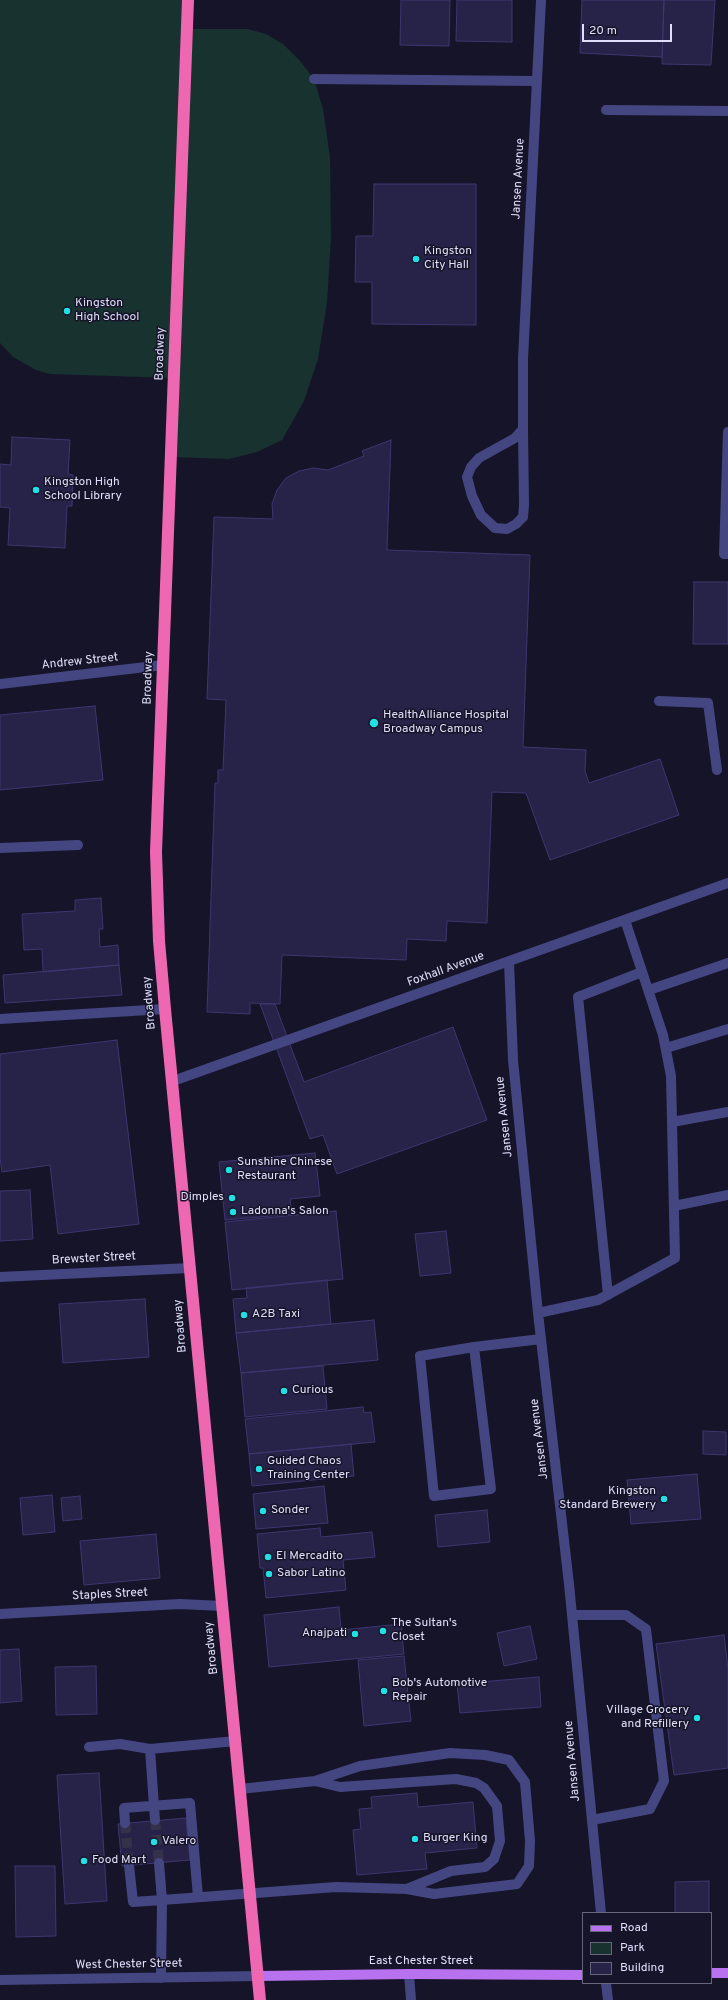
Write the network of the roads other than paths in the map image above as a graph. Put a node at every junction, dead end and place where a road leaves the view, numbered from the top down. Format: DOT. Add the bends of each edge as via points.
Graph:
graph roads {
  1 [pos="188,0"];
  2 [pos="541,0"];
  3 [pos="314,79"];
  4 [pos="537,81"];
  5 [pos="606,110"];
  6 [pos="728,111"];
  7 [pos="523,429"];
  8 [pos="728,432"];
  9 [pos="728,554"];
  10 [pos="163,666"];
  11 [pos="0,684"];
  12 [pos="659,701"];
  13 [pos="717,770"];
  14 [pos="78,844"];
  15 [pos="0,848"];
  16 [pos="728,883"];
  17 [pos="625,920"];
  18 [pos="509,962"];
  19 [pos="728,963"];
  20 [pos="642,972"];
  21 [pos="648,990"];
  22 [pos="165,1009"];
  23 [pos="0,1019"];
  24 [pos="728,1028"];
  25 [pos="666,1048"];
  26 [pos="173,1081"];
  27 [pos="728,1112"];
  28 [pos="672,1122"];
  29 [pos="728,1195"];
  30 [pos="674,1206"];
  31 [pos="190,1268"];
  32 [pos="0,1277"];
  33 [pos="608,1295"];
  34 [pos="538,1313"];
  35 [pos="541,1339"];
  36 [pos="474,1347"];
  37 [pos="222,1606"];
  38 [pos="0,1614"];
  39 [pos="572,1615"];
  40 [pos="236,1741"];
  41 [pos="89,1747"];
  42 [pos="150,1749"];
  43 [pos="315,1781"];
  44 [pos="240,1789"];
  45 [pos="154,1806"];
  46 [pos="156,1820"];
  47 [pos="592,1820"];
  48 [pos="125,1823"];
  49 [pos="159,1862"];
  50 [pos="129,1865"];
  51 [pos="407,1889"];
  52 [pos="250,1893"];
  53 [pos="198,1897"];
  54 [pos="162,1900"];
  55 [pos="601,1912"];
  56 [pos="712,1973"];
  57 [pos="728,1973"];
  58 [pos="409,1974"];
  59 [pos="582,1975"];
  60 [pos="258,1976"];
  61 [pos="161,1978"];
  62 [pos="0,1980"];
  63 [pos="606,1984"];
  64 [pos="260,2000"];
  65 [pos="411,2000"];
  66 [pos="608,2000"];
  1 -- 10 [label="highway, Broadway"];
  2 -- 4 [label="street, Jansen Avenue"];
  3 -- 4 [label="street"];
  4 -- 7 [label="street, Jansen Avenue" via="523,359"];
  5 -- 6 [label="street"];
  7 -- 7 [label="street, Jansen Avenue" via="523,517 507,529 495,528 481,515 472,496 468,477 471,467 479,458 515,438"];
  8 -- 9 [label="street" via="724,554"];
  10 -- 11 [label="street, Andrew Street"];
  10 -- 22 [label="highway, Broadway" via="156,852 159,941"];
  12 -- 13 [label="street" via="708,703"];
  14 -- 15 [label="street"];
  16 -- 17 [label="street, Foxhall Avenue"];
  17 -- 18 [label="street, Foxhall Avenue"];
  17 -- 20 [label="street"];
  18 -- 26 [label="street, Foxhall Avenue"];
  18 -- 34 [label="street, Jansen Avenue" via="513,1060"];
  19 -- 21 [label="street"];
  20 -- 21 [label="street"];
  20 -- 33 [label="street" via="578,997"];
  21 -- 25 [label="street"];
  22 -- 23 [label="street"];
  22 -- 26 [label="highway, Broadway"];
  24 -- 25 [label="street"];
  25 -- 28 [label="street" via="671,1076"];
  26 -- 31 [label="highway, Broadway"];
  27 -- 28 [label="street"];
  28 -- 30 [label="street"];
  29 -- 30 [label="street"];
  30 -- 33 [label="street" via="675,1258"];
  31 -- 32 [label="street, Brewster Street"];
  31 -- 37 [label="highway, Broadway"];
  33 -- 34 [label="street" via="598,1300"];
  34 -- 35 [label="street, Jansen Avenue"];
  35 -- 36 [label="street"];
  35 -- 39 [label="street, Jansen Avenue"];
  36 -- 36 [label="street" via="420,1356 434,1496 490,1489"];
  37 -- 38 [label="street, Staples Street" via="180,1604"];
  37 -- 40 [label="highway, Broadway"];
  39 -- 47 [label="street, Jansen Avenue"];
  39 -- 47 [label="street" via="626,1615 646,1629 664,1781 650,1809"];
  40 -- 42 [label="street"];
  40 -- 44 [label="highway, Broadway"];
  41 -- 42 [label="street" via="120,1744"];
  42 -- 45 [label="street"];
  43 -- 44 [label="street"];
  43 -- 51 [label="street" via="340,1787 456,1779 476,1783 484,1788 497,1806 500,1841 494,1860 485,1867 451,1871"];
  43 -- 51 [label="street" via="360,1766 450,1753 485,1755 510,1760 525,1782 530,1840 529,1866 517,1884 434,1894"];
  44 -- 52 [label="highway, Broadway"];
  45 -- 46 [label="street"];
  45 -- 48 [label="street" via="124,1808"];
  45 -- 53 [label="street" via="190,1803"];
  47 -- 55 [label="street, Jansen Avenue"];
  49 -- 54 [label="street"];
  50 -- 54 [label="street" via="133,1902"];
  51 -- 52 [label="street" via="336,1887"];
  52 -- 53 [label="street"];
  52 -- 60 [label="highway, Broadway"];
  53 -- 54 [label="street"];
  54 -- 61 [label="street"];
  56 -- 57 [label="main road"];
  58 -- 59 [label="main road, East Chester Street"];
  58 -- 60 [label="main road, East Chester Street"];
  58 -- 65 [label="street"];
  60 -- 61 [label="street, West Chester Street"];
  60 -- 64 [label="highway, Broadway"];
  61 -- 62 [label="street, West Chester Street"];
  63 -- 66 [label="street"];
}
